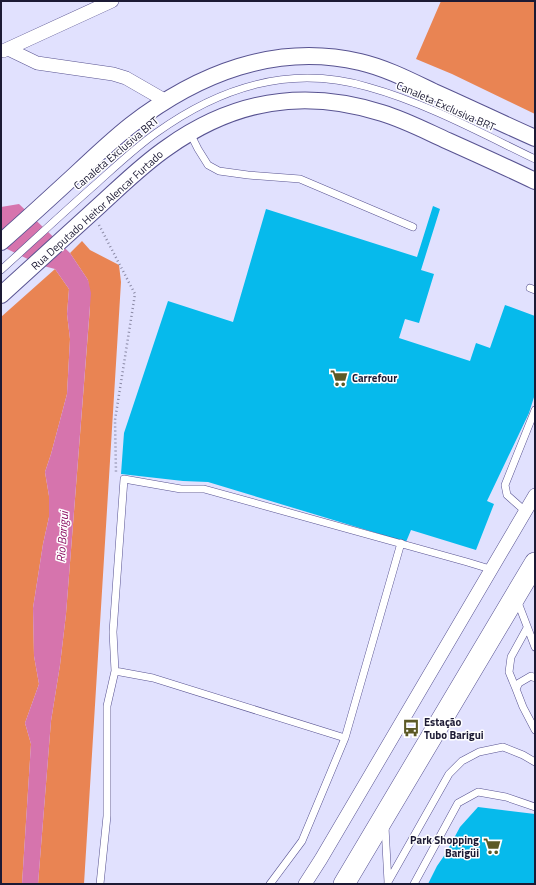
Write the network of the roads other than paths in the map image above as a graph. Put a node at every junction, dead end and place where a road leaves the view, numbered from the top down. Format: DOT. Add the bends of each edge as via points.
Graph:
graph roads {
  1 [pos="112,1"];
  2 [pos="4,50"];
  3 [pos="166,100"];
  4 [pos="190,133"];
  5 [pos="535,138"];
  6 [pos="535,159"];
  7 [pos="535,181"];
  8 [pos="412,227"];
  9 [pos="1,242"];
  10 [pos="1,270"];
  11 [pos="1,295"];
  12 [pos="535,410"];
  13 [pos="535,494"];
  14 [pos="525,511"];
  15 [pos="401,543"];
  16 [pos="535,563"];
  17 [pos="490,569"];
  18 [pos="516,596"];
  19 [pos="527,628"];
  20 [pos="535,646"];
  21 [pos="116,671"];
  22 [pos="535,678"];
  23 [pos="516,689"];
  24 [pos="535,730"];
  25 [pos="345,738"];
  26 [pos="535,762"];
  27 [pos="535,807"];
  28 [pos="384,816"];
  29 [pos="388,883"];
  30 [pos="100,884"];
  31 [pos="270,884"];
  32 [pos="305,884"];
  33 [pos="344,884"];
  34 [pos="414,884"];
  1 -- 2 [label="street"];
  2 -- 3 [label="street" via="37,63 113,74"];
  3 -- 5 [label="street" via="215,74 262,60 313,56 335,58 381,69"];
  3 -- 9 [label="street" via="114,138"];
  4 -- 7 [label="street, Rua Deputado Heitor Alencar Furtado" via="218,119 264,103 291,100 353,105 409,123"];
  4 -- 8 [label="lane" via="208,165 219,171 300,179"];
  4 -- 11 [label="street, Rua Deputado Heitor Alencar Furtado" via="149,161"];
  6 -- 10 [label="lane, Canaleta Exclusiva BRT" via="435,111 366,86 306,78 250,85 206,102 178,117 155,134 128,155"];
  12 -- 14 [label="lane" via="505,485 507,495"];
  13 -- 14 [label="street"];
  14 -- 17 [label="street"];
  15 -- 17 [label="lane"];
  15 -- 21 [label="lane" via="204,489 182,489 124,479 113,632"];
  15 -- 25 [label="lane"];
  16 -- 18 [label="main road"];
  17 -- 32 [label="street"];
  18 -- 19 [label="lane"];
  18 -- 28 [label="main road"];
  19 -- 20 [label="lane"];
  19 -- 23 [label="lane" via="511,657 509,672"];
  21 -- 25 [label="lane" via="152,678"];
  21 -- 30 [label="lane" via="107,706 107,816"];
  22 -- 23 [label="lane" via="531,676 519,683"];
  23 -- 24 [label="lane"];
  25 -- 31 [label="lane" via="302,841"];
  26 -- 29 [label="lane" via="504,748 479,752 462,761 450,774"];
  27 -- 34 [label="lane" via="506,797 478,792 458,803"];
  28 -- 29 [label="lane"];
  28 -- 33 [label="main road"];
}
